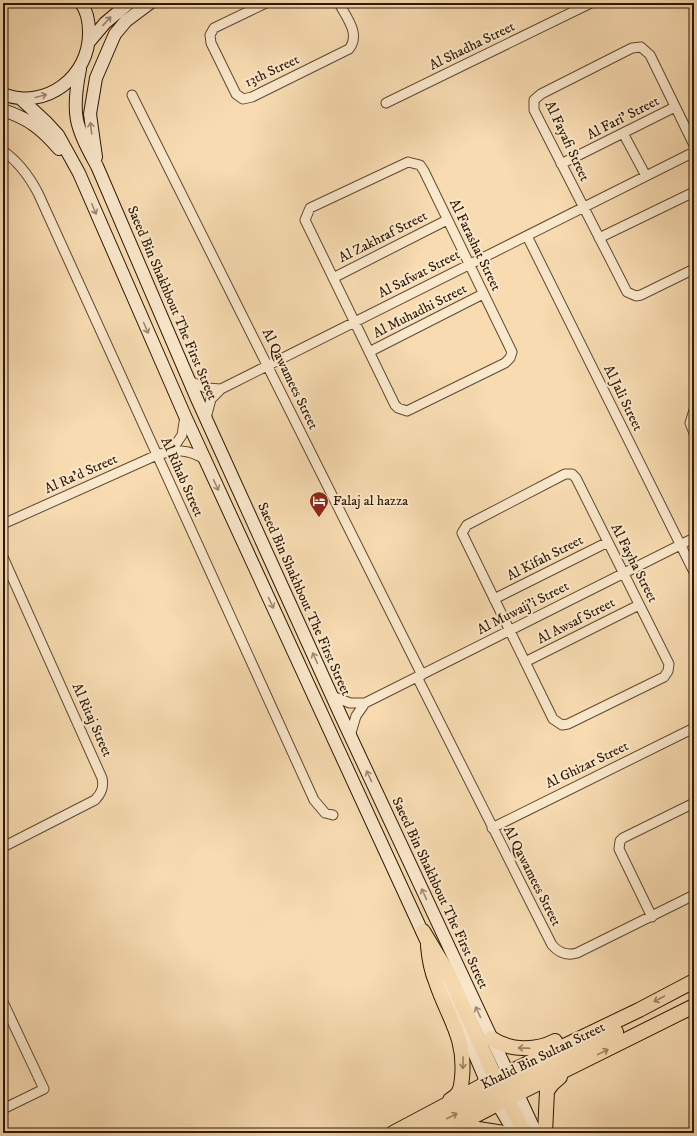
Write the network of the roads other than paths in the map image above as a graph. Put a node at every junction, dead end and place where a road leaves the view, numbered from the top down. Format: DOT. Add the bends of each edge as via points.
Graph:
graph roads {
  1 [pos="81,3"];
  2 [pos="129,3"];
  3 [pos="150,3"];
  4 [pos="266,3"];
  5 [pos="339,3"];
  6 [pos="591,3"];
  7 [pos="89,42"];
  8 [pos="80,69"];
  9 [pos="3,94"];
  10 [pos="132,96"];
  11 [pos="20,98"];
  12 [pos="386,104"];
  13 [pos="675,107"];
  14 [pos="3,110"];
  15 [pos="623,133"];
  16 [pos="694,145"];
  17 [pos="3,151"];
  18 [pos="694,152"];
  19 [pos="561,164"];
  20 [pos="97,166"];
  21 [pos="79,173"];
  22 [pos="646,176"];
  23 [pos="694,192"];
  24 [pos="583,208"];
  25 [pos="447,220"];
  26 [pos="527,236"];
  27 [pos="599,238"];
  28 [pos="468,264"];
  29 [pos="694,269"];
  30 [pos="333,278"];
  31 [pos="483,294"];
  32 [pos="354,322"];
  33 [pos="369,352"];
  34 [pos="268,365"];
  35 [pos="189,380"];
  36 [pos="221,389"];
  37 [pos="694,410"];
  38 [pos="185,416"];
  39 [pos="206,418"];
  40 [pos="694,433"];
  41 [pos="172,450"];
  42 [pos="157,455"];
  43 [pos="204,459"];
  44 [pos="3,524"];
  45 [pos="694,538"];
  46 [pos="608,542"];
  47 [pos="680,545"];
  48 [pos="3,557"];
  49 [pos="694,572"];
  50 [pos="623,574"];
  51 [pos="494,599"];
  52 [pos="639,605"];
  53 [pos="510,631"];
  54 [pos="525,662"];
  55 [pos="419,676"];
  56 [pos="332,696"];
  57 [pos="365,704"];
  58 [pos="694,728"];
  59 [pos="350,736"];
  60 [pos="694,802"];
  61 [pos="333,815"];
  62 [pos="492,828"];
  63 [pos="3,847"];
  64 [pos="694,895"];
  65 [pos="652,917"];
  66 [pos="423,931"];
  67 [pos="428,946"];
  68 [pos="694,981"];
  69 [pos="3,1002"];
  70 [pos="694,1006"];
  71 [pos="639,1010"];
  72 [pos="490,1038"];
  73 [pos="581,1062"];
  74 [pos="502,1089"];
  75 [pos="3,1109"];
  76 [pos="392,1133"];
  77 [pos="417,1133"];
  78 [pos="442,1133"];
  79 [pos="452,1133"];
  80 [pos="504,1133"];
  81 [pos="515,1133"];
  82 [pos="525,1133"];
  83 [pos="536,1133"];
  84 [pos="545,1133"];
  1 -- 7 [label="main road" via="89,24"];
  7 -- 2 [label="main road, one-way" via="105,23"];
  20 -- 3 [label="main road, one-way" via="90,114 96,78 115,34 126,21"];
  4 -- 5 [label="street, 13th Street" via="224,23 210,35 211,43 236,94 243,99 248,99 349,49 354,34"];
  6 -- 12 [label="street, Al Shadha Street"];
  7 -- 8 [label="main road, Saeed Bin Shakhbout The First Street"];
  11 -- 8 [label="main road, one-way" via="32,98 55,91"];
  8 -- 20 [label="main road, Saeed Bin Shakhbout The First Street" via="75,116 82,139"];
  9 -- 11 [label="main road"];
  10 -- 34 [label="street, Al Qawamees Street"];
  11 -- 21 [label="main road, Saeed Bin Shakhbout The First Street" via="58,135"];
  13 -- 15 [label="street, Al Fari' Street"];
  13 -- 16 [label="street, Al Fayafi Street"];
  13 -- 19 [label="street, Al Fayafi Street" via="648,52 641,47 632,48 540,94 534,100 534,110"];
  14 -- 21 [label="main road" via="22,117 40,128"];
  15 -- 19 [label="street, Al Fari' Street"];
  15 -- 22 [label="street"];
  17 -- 42 [label="street, Al Rihab Street" via="28,175 38,193"];
  18 -- 22 [label="street, Al Safwat Street"];
  19 -- 24 [label="street, Al Fayafi Street"];
  20 -- 35 [label="main road, Saeed Bin Shakhbout The First Street"];
  21 -- 38 [label="main road, Saeed Bin Shakhbout The First Street, one-way"];
  22 -- 24 [label="street, Al Safwat Street"];
  23 -- 27 [label="street"];
  24 -- 26 [label="street, Al Safwat Street"];
  24 -- 27 [label="street, Al Fayafi Street"];
  25 -- 28 [label="street, Al Farashat Street"];
  25 -- 30 [label="street, Al Zakhraf Street"];
  25 -- 30 [label="street, Al Farashat Street" via="424,171 414,162 408,162 310,208 306,224"];
  26 -- 28 [label="street, Al Safwat Street"];
  26 -- 47 [label="street, Al Jali Street"];
  27 -- 29 [label="street, Al Fayafi Street" via="624,288 631,295 641,295"];
  28 -- 31 [label="street, Al Farashat Street"];
  28 -- 32 [label="street, Al Safwat Street"];
  30 -- 32 [label="street, Al Farashat Street"];
  31 -- 33 [label="street, Al Muhadhi Street"];
  31 -- 33 [label="street, Al Farashat Street" via="511,348 512,355 505,363 407,411 395,405"];
  32 -- 33 [label="street, Al Farashat Street"];
  32 -- 34 [label="street, Al Safwat Street"];
  34 -- 36 [label="street, Al Safwat Street"];
  34 -- 55 [label="street, Al Qawamees Street"];
  35 -- 36 [label="street" via="206,388"];
  35 -- 39 [label="main road, Saeed Bin Shakhbout The First Street"];
  36 -- 39 [label="street, Al Safwat Street" via="212,400"];
  37 -- 40 [label="street" via="690,423"];
  38 -- 41 [label="street" via="182,434"];
  38 -- 43 [label="main road, Saeed Bin Shakhbout The First Street"];
  56 -- 39 [label="main road, Saeed Bin Shakhbout The First Street, one-way"];
  41 -- 42 [label="street, Al Ra'd Street"];
  41 -- 43 [label="street, Al Ra'd Street" via="189,452"];
  42 -- 44 [label="street, Al Ra'd Street"];
  42 -- 61 [label="street, Al Rihab Street" via="314,800 325,812"];
  43 -- 66 [label="main road, Saeed Bin Shakhbout The First Street, one-way"];
  45 -- 47 [label="street, Al Muwaij'i Street"];
  46 -- 50 [label="street, Al Fayha Street"];
  46 -- 51 [label="street, Al Kifah Street"];
  46 -- 51 [label="street, Al Fayha Street" via="576,478 572,474 565,474 467,525 463,530 463,536"];
  47 -- 49 [label="street, Al Jali Street"];
  47 -- 50 [label="street, Al Muwaij'i Street"];
  48 -- 63 [label="street, Al Ritaj Street" via="104,784 95,800"];
  50 -- 52 [label="street, Al Fayha Street"];
  50 -- 53 [label="street, Al Muwaij'i Street"];
  51 -- 53 [label="street, Al Fayha Street"];
  52 -- 54 [label="street, Al Awsaf Street"];
  52 -- 54 [label="street, Al Fayha Street" via="668,661 669,668 664,677 562,725 553,719"];
  53 -- 54 [label="street, Al Fayha Street"];
  53 -- 55 [label="street, Al Muwaij'i Street"];
  55 -- 57 [label="street, Al Muwaij'i Street"];
  55 -- 62 [label="street, Al Qawamees Street"];
  56 -- 57 [label="street" via="350,703"];
  56 -- 59 [label="main road, Saeed Bin Shakhbout The First Street"];
  57 -- 59 [label="street" via="356,716"];
  58 -- 62 [label="street, Al Ghizar Street"];
  72 -- 59 [label="main road, Saeed Bin Shakhbout The First Street, one-way"];
  60 -- 65 [label="street" via="623,838 618,845 618,850"];
  62 -- 65 [label="street, Al Qawamees Street" via="552,945 564,954 572,954"];
  64 -- 65 [label="street, Al Qawamees Street"];
  66 -- 67 [label="main road, Saeed Bin Shakhbout The First Street"];
  66 -- 74 [label="main road" via="447,971"];
  67 -- 74 [label="main road, Saeed Bin Shakhbout The First Street"];
  67 -- 76 [label="main road, one-way" via="436,984 461,1044 463,1061 460,1090 455,1097 405,1123"];
  68 -- 71 [label="main road, Khalid Bin Sultan Street, one-way"];
  69 -- 75 [label="street" via="44,1089"];
  73 -- 70 [label="main road, Khalid Bin Sultan Street, one-way"];
  71 -- 72 [label="main road, one-way" via="611,1015 544,1046 510,1047"];
  71 -- 74 [label="main road, Khalid Bin Sultan Street"];
  72 -- 74 [label="main road, Saeed Bin Shakhbout The First Street"];
  73 -- 74 [label="main road, Khalid Bin Sultan Street"];
  73 -- 84 [label="main road" via="549,1087 546,1095"];
  74 -- 76 [label="main road, Khalid Bin Sultan Street"];
  77 -- 74 [label="main road, one-way"];
  74 -- 78 [label="main road, Khalid Bin Sultan Street"];
  74 -- 81 [label="main road, Saeed Bin Shakhbout The First Street"];
  74 -- 82 [label="main road"];
  74 -- 83 [label="main road, Saeed Bin Shakhbout The First Street"];
  79 -- 80 [label="main road" via="478,1129"];
}
